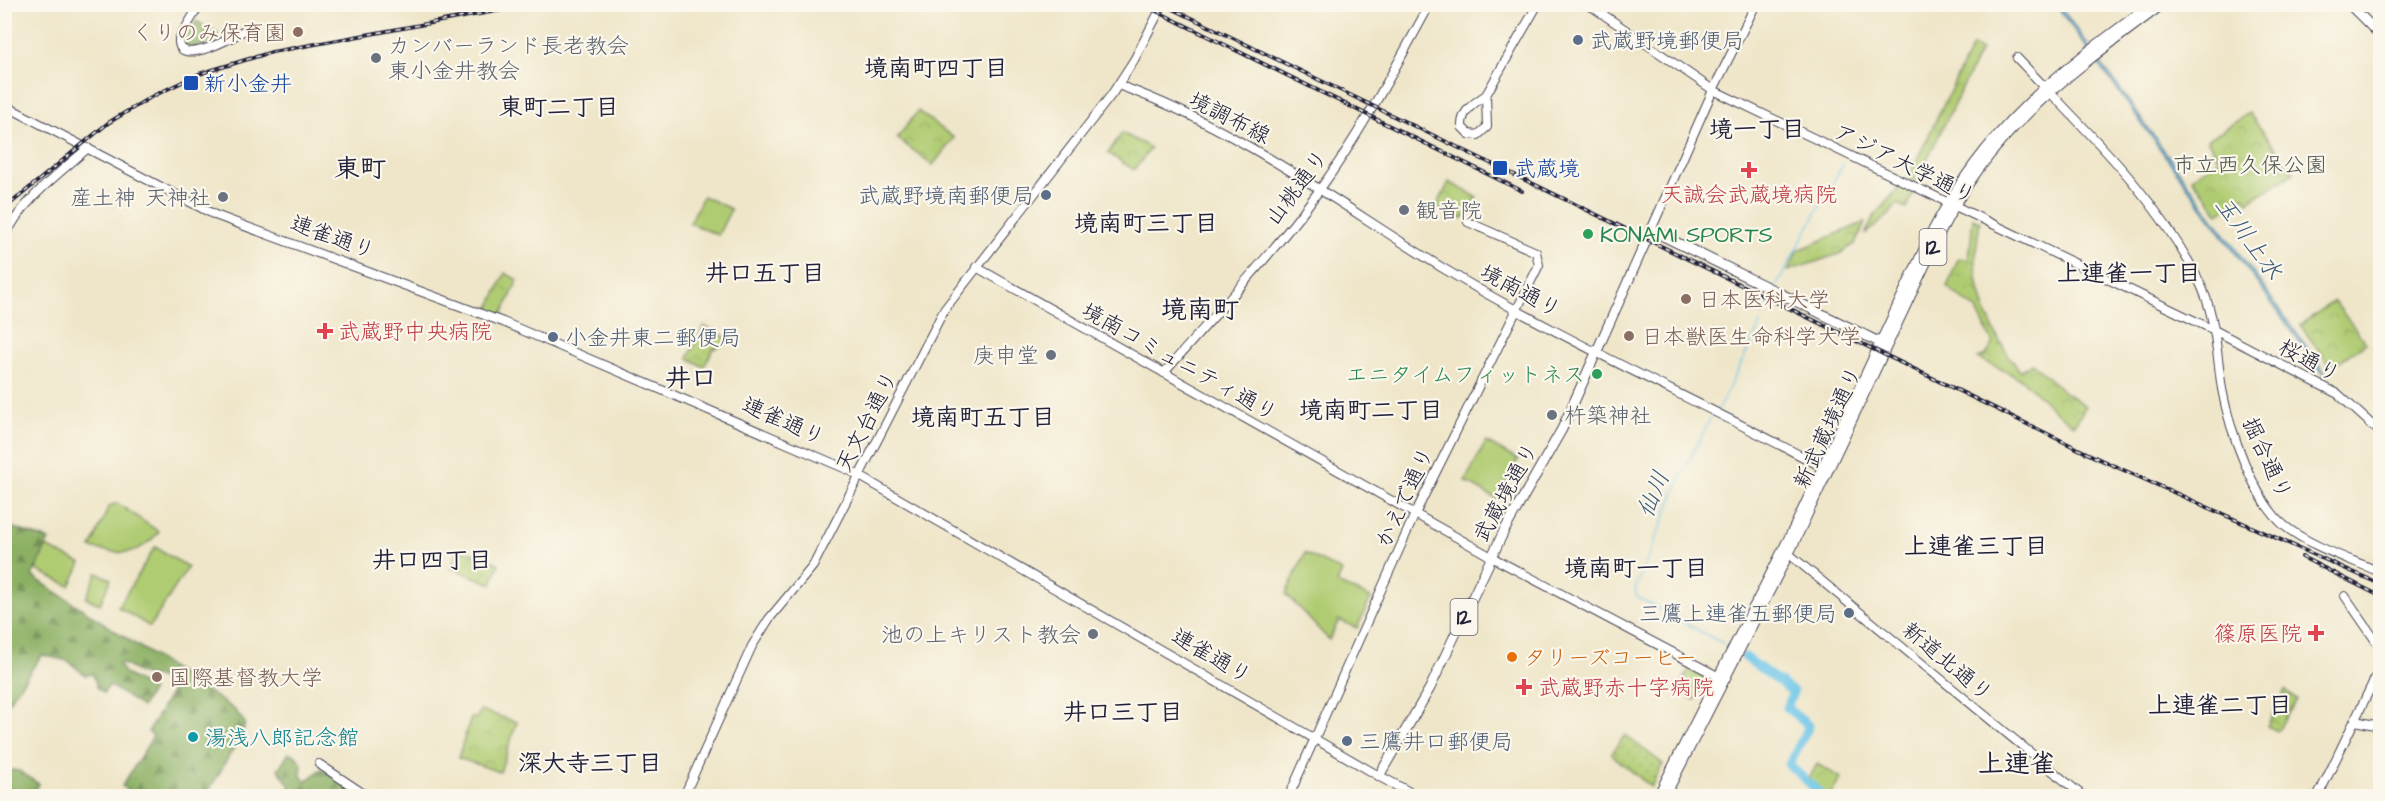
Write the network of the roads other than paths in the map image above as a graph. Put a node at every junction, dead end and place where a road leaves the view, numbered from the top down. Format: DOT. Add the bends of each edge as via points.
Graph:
graph roads {
  1 [pos="200,4"];
  2 [pos="1163,4"];
  3 [pos="1431,4"];
  4 [pos="1538,4"];
  5 [pos="1756,4"];
  6 [pos="2152,4"];
  7 [pos="2163,4"];
  8 [pos="2349,4"];
  9 [pos="1590,5"];
  10 [pos="248,28"];
  11 [pos="2380,35"];
  12 [pos="2098,49"];
  13 [pos="2017,58"];
  14 [pos="1118,85"];
  15 [pos="2046,89"];
  16 [pos="1713,90"];
  17 [pos="1483,98"];
  18 [pos="4,105"];
  19 [pos="88,148"];
  20 [pos="1320,189"];
  21 [pos="1951,205"];
  22 [pos="1468,222"];
  23 [pos="1651,230"];
  24 [pos="4,238"];
  25 [pos="976,267"];
  26 [pos="1516,308"];
  27 [pos="2216,331"];
  28 [pos="1884,345"];
  29 [pos="1597,351"];
  30 [pos="1164,373"];
  31 [pos="2380,432"];
  32 [pos="1826,469"];
  33 [pos="858,475"];
  34 [pos="1415,514"];
  35 [pos="1789,554"];
  36 [pos="1491,557"];
  37 [pos="2380,572"];
  38 [pos="2345,596"];
  39 [pos="2380,647"];
  40 [pos="2380,668"];
  41 [pos="1722,678"];
  42 [pos="2355,721"];
  43 [pos="2380,726"];
  44 [pos="1316,739"];
  45 [pos="319,764"];
  46 [pos="1380,776"];
  47 [pos="367,796"];
  48 [pos="684,796"];
  49 [pos="1289,796"];
  50 [pos="1416,796"];
  51 [pos="1658,796"];
  52 [pos="1665,796"];
  53 [pos="2083,796"];
  54 [pos="2318,796"];
  1 -- 10 [label="street" via="179,39 183,50 193,53"];
  2 -- 14 [label="street, 天文台通り"];
  3 -- 20 [label="street, 山桃通り" via="1358,132"];
  4 -- 17 [label="street"];
  5 -- 16 [label="street, 武蔵境通り"];
  6 -- 12 [label="main road, 新武蔵境通り / 12"];
  7 -- 12 [label="main road, 新武蔵境通り / 12"];
  8 -- 11 [label="main road"];
  9 -- 16 [label="street, アジア大学通り"];
  12 -- 15 [label="main road, 新武蔵境通り / 12"];
  13 -- 15 [label="street, 掘合通り"];
  14 -- 20 [label="street, 境調布線" via="1239,140"];
  14 -- 25 [label="street, 天文台通り"];
  15 -- 21 [label="main road, 新武蔵境通り / 12" via="1989,143"];
  15 -- 27 [label="street, 掘合通り" via="2162,216 2199,280"];
  16 -- 21 [label="street, アジア大学通り"];
  16 -- 23 [label="street, 武蔵境通り"];
  17 -- 17 [label="street" via="1488,105 1487,127 1478,135 1469,134 1462,127 1463,117"];
  18 -- 19 [label="street, 連雀通り"];
  19 -- 24 [label="street" via="45,185 10,225"];
  19 -- 33 [label="street, 連雀通り" via="215,215 506,323"];
  20 -- 26 [label="street, 境南通り" via="1442,267"];
  20 -- 30 [label="street, 山桃通り"];
  21 -- 27 [label="street, アジア大学通り"];
  21 -- 28 [label="main road, 新武蔵境通り / 12"];
  22 -- 26 [label="street, かえで通り" via="1539,255 1539,265"];
  23 -- 28 [label="main road"];
  23 -- 29 [label="main road, 武蔵境通り / 12"];
  25 -- 30 [label="street, 境南コミュニティ通り"];
  25 -- 33 [label="street, 天文台通り" via="943,312"];
  26 -- 29 [label="street, 境南通り"];
  26 -- 34 [label="street, かえで通り"];
  27 -- 31 [label="street, 桜通り" via="2338,394"];
  27 -- 37 [label="street, 掘合通り" via="2230,423 2256,485 2273,513 2292,531"];
  28 -- 32 [label="main road, 新武蔵境通り / 12"];
  29 -- 32 [label="street, 境南通り"];
  29 -- 36 [label="main road, 武蔵境通り / 12" via="1562,429"];
  30 -- 34 [label="street, 境南コミュニティ通り"];
  32 -- 35 [label="main road, 新武蔵境通り / 12"];
  32 -- 41 [label="main road, 新武蔵境通り / 12"];
  33 -- 44 [label="street, 連雀通り"];
  33 -- 48 [label="street, 天文台通り" via="813,566 752,646"];
  34 -- 36 [label="street, 境南コミュニティ通り"];
  34 -- 44 [label="street, かえで通り"];
  35 -- 41 [label="main road, 新武蔵境通り / 12"];
  35 -- 53 [label="street, 新道北通り"];
  36 -- 41 [label="street, 境南コミュニティ通り"];
  36 -- 46 [label="main road, 武蔵境通り / 12" via="1433,682"];
  38 -- 39 [label="street"];
  40 -- 42 [label="street"];
  41 -- 51 [label="main road, 新武蔵境通り / 12"];
  41 -- 52 [label="main road, 新武蔵境通り / 12"];
  42 -- 43 [label="street"];
  42 -- 54 [label="street"];
  44 -- 46 [label="street, 連雀通り"];
  44 -- 49 [label="street, かえで通り"];
  45 -- 47 [label="street"];
  46 -- 50 [label="main road, 連雀通り"];
}
